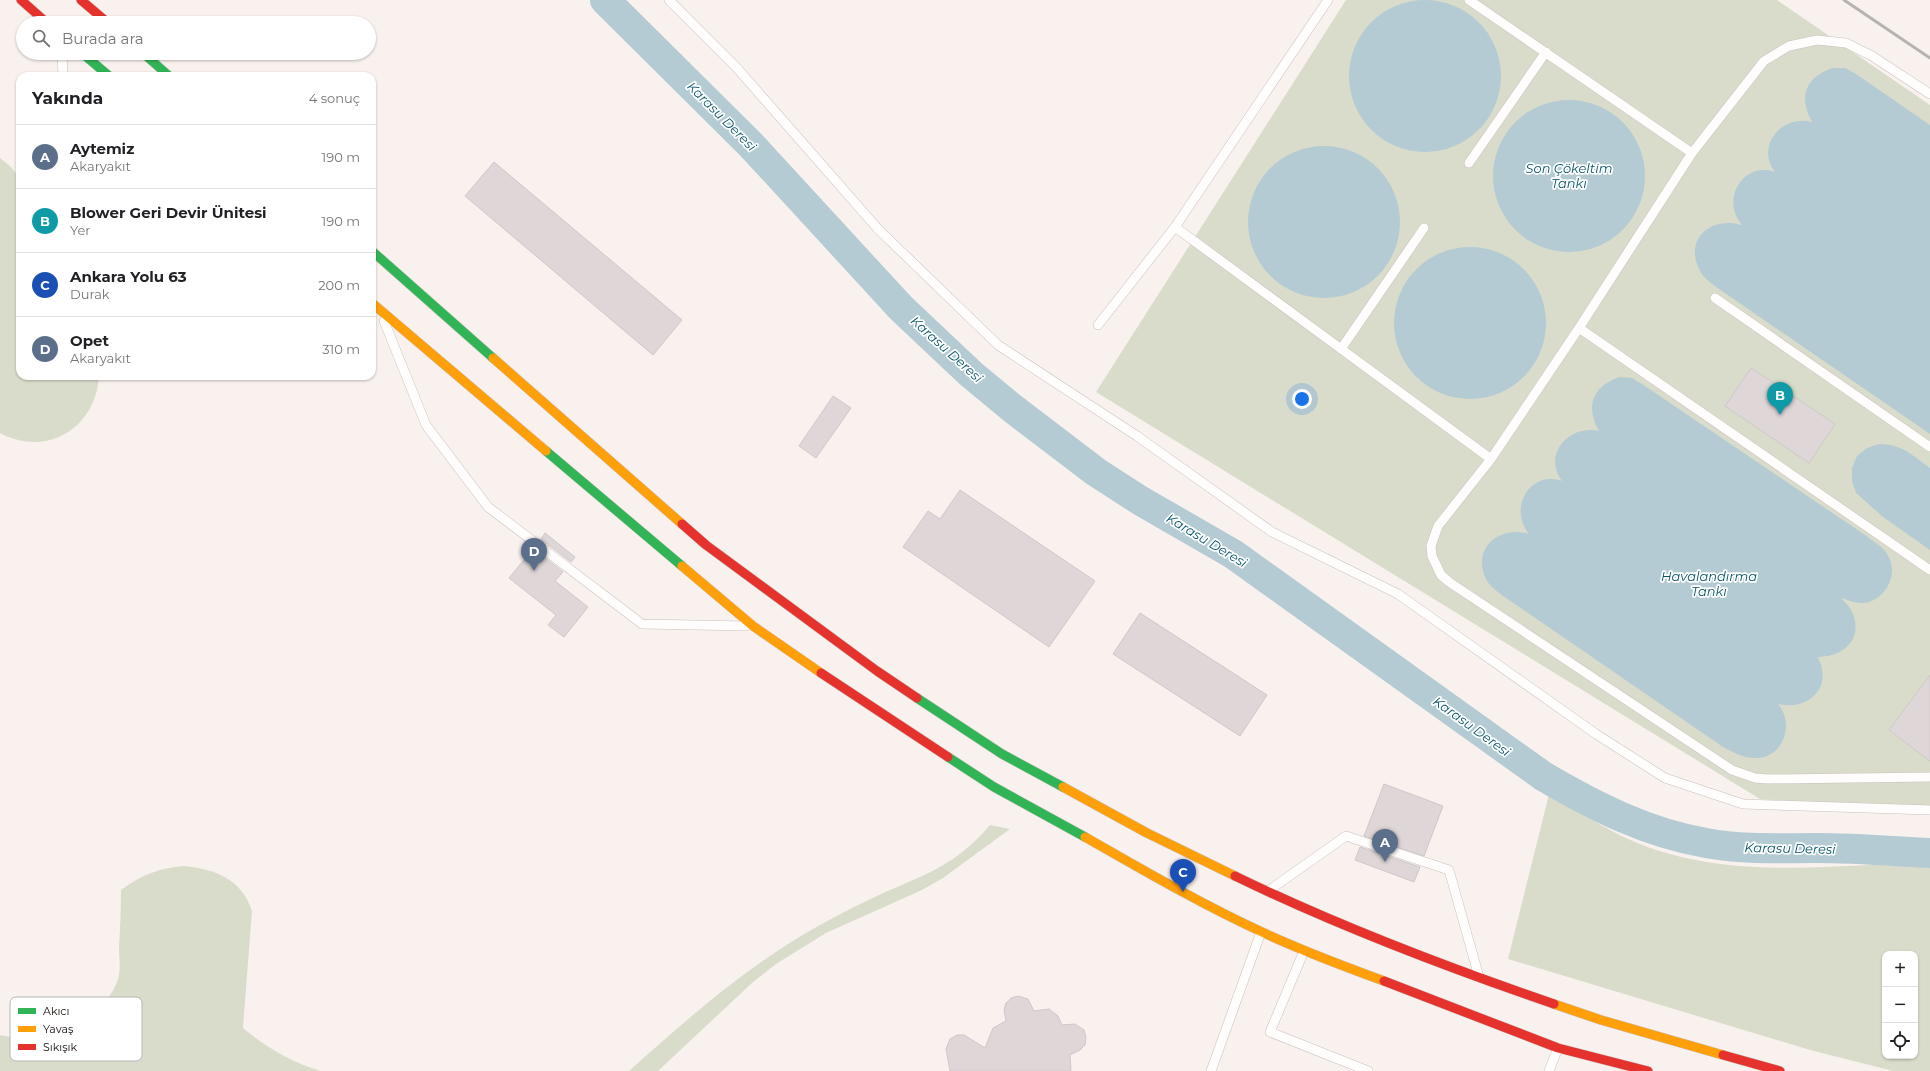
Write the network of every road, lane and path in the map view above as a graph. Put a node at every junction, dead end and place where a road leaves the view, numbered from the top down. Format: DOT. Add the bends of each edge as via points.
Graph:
graph roads {
  1 [pos="21,0"];
  2 [pos="81,0"];
  3 [pos="669,0"];
  4 [pos="1328,0"];
  5 [pos="1469,0"];
  6 [pos="39,16"];
  7 [pos="100,16"];
  8 [pos="1546,52"];
  9 [pos="62,60"];
  10 [pos="90,60"];
  11 [pos="151,60"];
  12 [pos="63,72"];
  13 [pos="104,72"];
  14 [pos="164,72"];
  15 [pos="1930,94"];
  16 [pos="1692,153"];
  17 [pos="1469,164"];
  18 [pos="1175,227"];
  19 [pos="1424,228"];
  20 [pos="376,254"];
  21 [pos="1715,298"];
  22 [pos="376,306"];
  23 [pos="380,310"];
  24 [pos="1098,325"];
  25 [pos="1579,328"];
  26 [pos="1341,349"];
  27 [pos="1930,447"];
  28 [pos="1491,459"];
  29 [pos="1930,570"];
  30 [pos="753,626"];
  31 [pos="1930,777"];
  32 [pos="1930,810"];
  33 [pos="1268,892"];
  34 [pos="1261,932"];
  35 [pos="1304,951"];
  36 [pos="1479,978"];
  37 [pos="1558,1048"];
  38 [pos="1211,1071"];
  39 [pos="1368,1071"];
  40 [pos="1550,1071"];
  41 [pos="1648,1071"];
  42 [pos="1780,1071"];
  1 -- 6 [label="highway"];
  2 -- 7 [label="highway"];
  3 -- 32 [label="lane" via="736,67 878,229 998,345 1137,436 1272,532 1398,594 1596,734 1665,778 1743,804"];
  4 -- 18 [label="lane"];
  5 -- 8 [label="lane"];
  8 -- 16 [label="lane"];
  8 -- 17 [label="lane"];
  9 -- 12 [label="lane"];
  10 -- 13 [label="highway"];
  11 -- 14 [label="highway"];
  15 -- 16 [label="lane" via="1872,56 1846,43 1817,40 1789,46 1764,61"];
  16 -- 25 [label="lane"];
  18 -- 24 [label="lane"];
  18 -- 26 [label="lane"];
  19 -- 26 [label="lane"];
  20 -- 33 [label="highway" via="706,545 877,671 1002,754 1147,833"];
  21 -- 27 [label="lane"];
  22 -- 23 [label="highway"];
  23 -- 30 [label="highway"];
  23 -- 30 [label="lane" via="426,425 488,507 642,624"];
  25 -- 28 [label="lane"];
  25 -- 29 [label="lane"];
  26 -- 28 [label="lane"];
  28 -- 31 [label="lane" via="1438,526 1434,535 1431,546 1435,566 1449,582 1732,770 1755,778 1768,779"];
  30 -- 34 [label="highway" via="994,788"];
  33 -- 36 [label="highway"];
  33 -- 36 [label="lane" via="1346,836 1448,870"];
  34 -- 35 [label="highway"];
  34 -- 38 [label="lane"];
  35 -- 37 [label="highway"];
  35 -- 39 [label="lane" via="1270,1032"];
  36 -- 42 [label="highway" via="1601,1020"];
  37 -- 40 [label="lane"];
  37 -- 41 [label="highway"];
}
